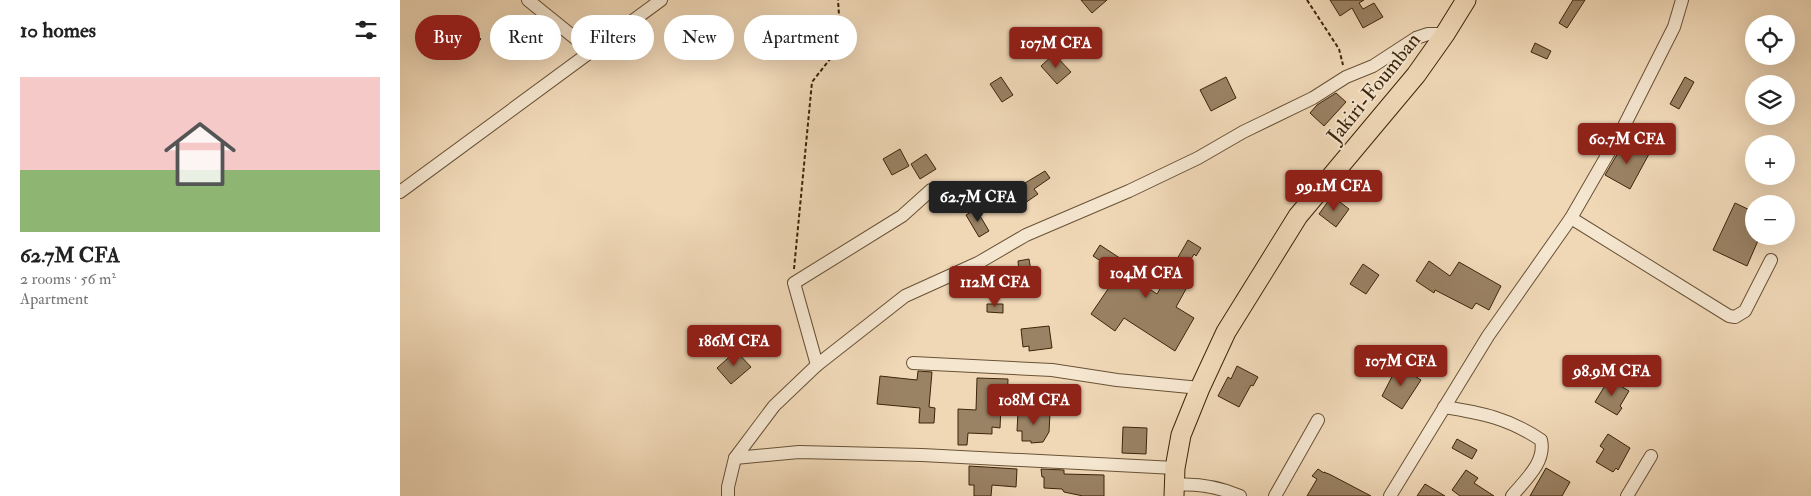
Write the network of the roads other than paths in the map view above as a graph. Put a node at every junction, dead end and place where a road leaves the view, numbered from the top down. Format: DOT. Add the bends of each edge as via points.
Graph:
graph roads {
  1 [pos="528,0"];
  2 [pos="661,0"];
  3 [pos="1466,0"];
  4 [pos="1682,0"];
  5 [pos="640,15"];
  6 [pos="1445,34"];
  7 [pos="571,35"];
  8 [pos="579,60"];
  9 [pos="931,190"];
  10 [pos="400,192"];
  11 [pos="1571,218"];
  12 [pos="1771,260"];
  13 [pos="913,363"];
  14 [pos="817,365"];
  15 [pos="1200,388"];
  16 [pos="1444,407"];
  17 [pos="1318,420"];
  18 [pos="1651,456"];
  19 [pos="735,458"];
  20 [pos="1173,486"];
  21 [pos="728,496"];
  22 [pos="1240,496"];
  23 [pos="1275,496"];
  24 [pos="1390,496"];
  25 [pos="1512,496"];
  26 [pos="1627,496"];
  1 -- 7 [label="street"];
  2 -- 5 [label="street"];
  3 -- 6 [label="main road, Jakiri-Foumban"];
  4 -- 11 [label="street" via="1674,27 1624,126"];
  6 -- 14 [label="street" via="1416,38 1373,66 1198,158 1026,235 978,263 905,296"];
  6 -- 15 [label="main road, Jakiri-Foumban" via="1416,75 1298,216 1226,332"];
  8 -- 10 [label="street"];
  9 -- 14 [label="street" via="902,216 794,283"];
  11 -- 12 [label="street" via="1735,317 1745,312"];
  11 -- 16 [label="street" via="1488,336"];
  13 -- 15 [label="street" via="1052,370"];
  14 -- 19 [label="street" via="774,406"];
  15 -- 20 [label="main road, Jakiri-Foumban" via="1182,435"];
  16 -- 24 [label="street"];
  16 -- 25 [label="street" via="1486,413 1541,440 1543,450 1538,464"];
  17 -- 23 [label="street"];
  18 -- 26 [label="street"];
  19 -- 20 [label="street" via="799,452 922,455"];
  19 -- 21 [label="street"];
  20 -- 22 [label="street" via="1209,486"];
}
